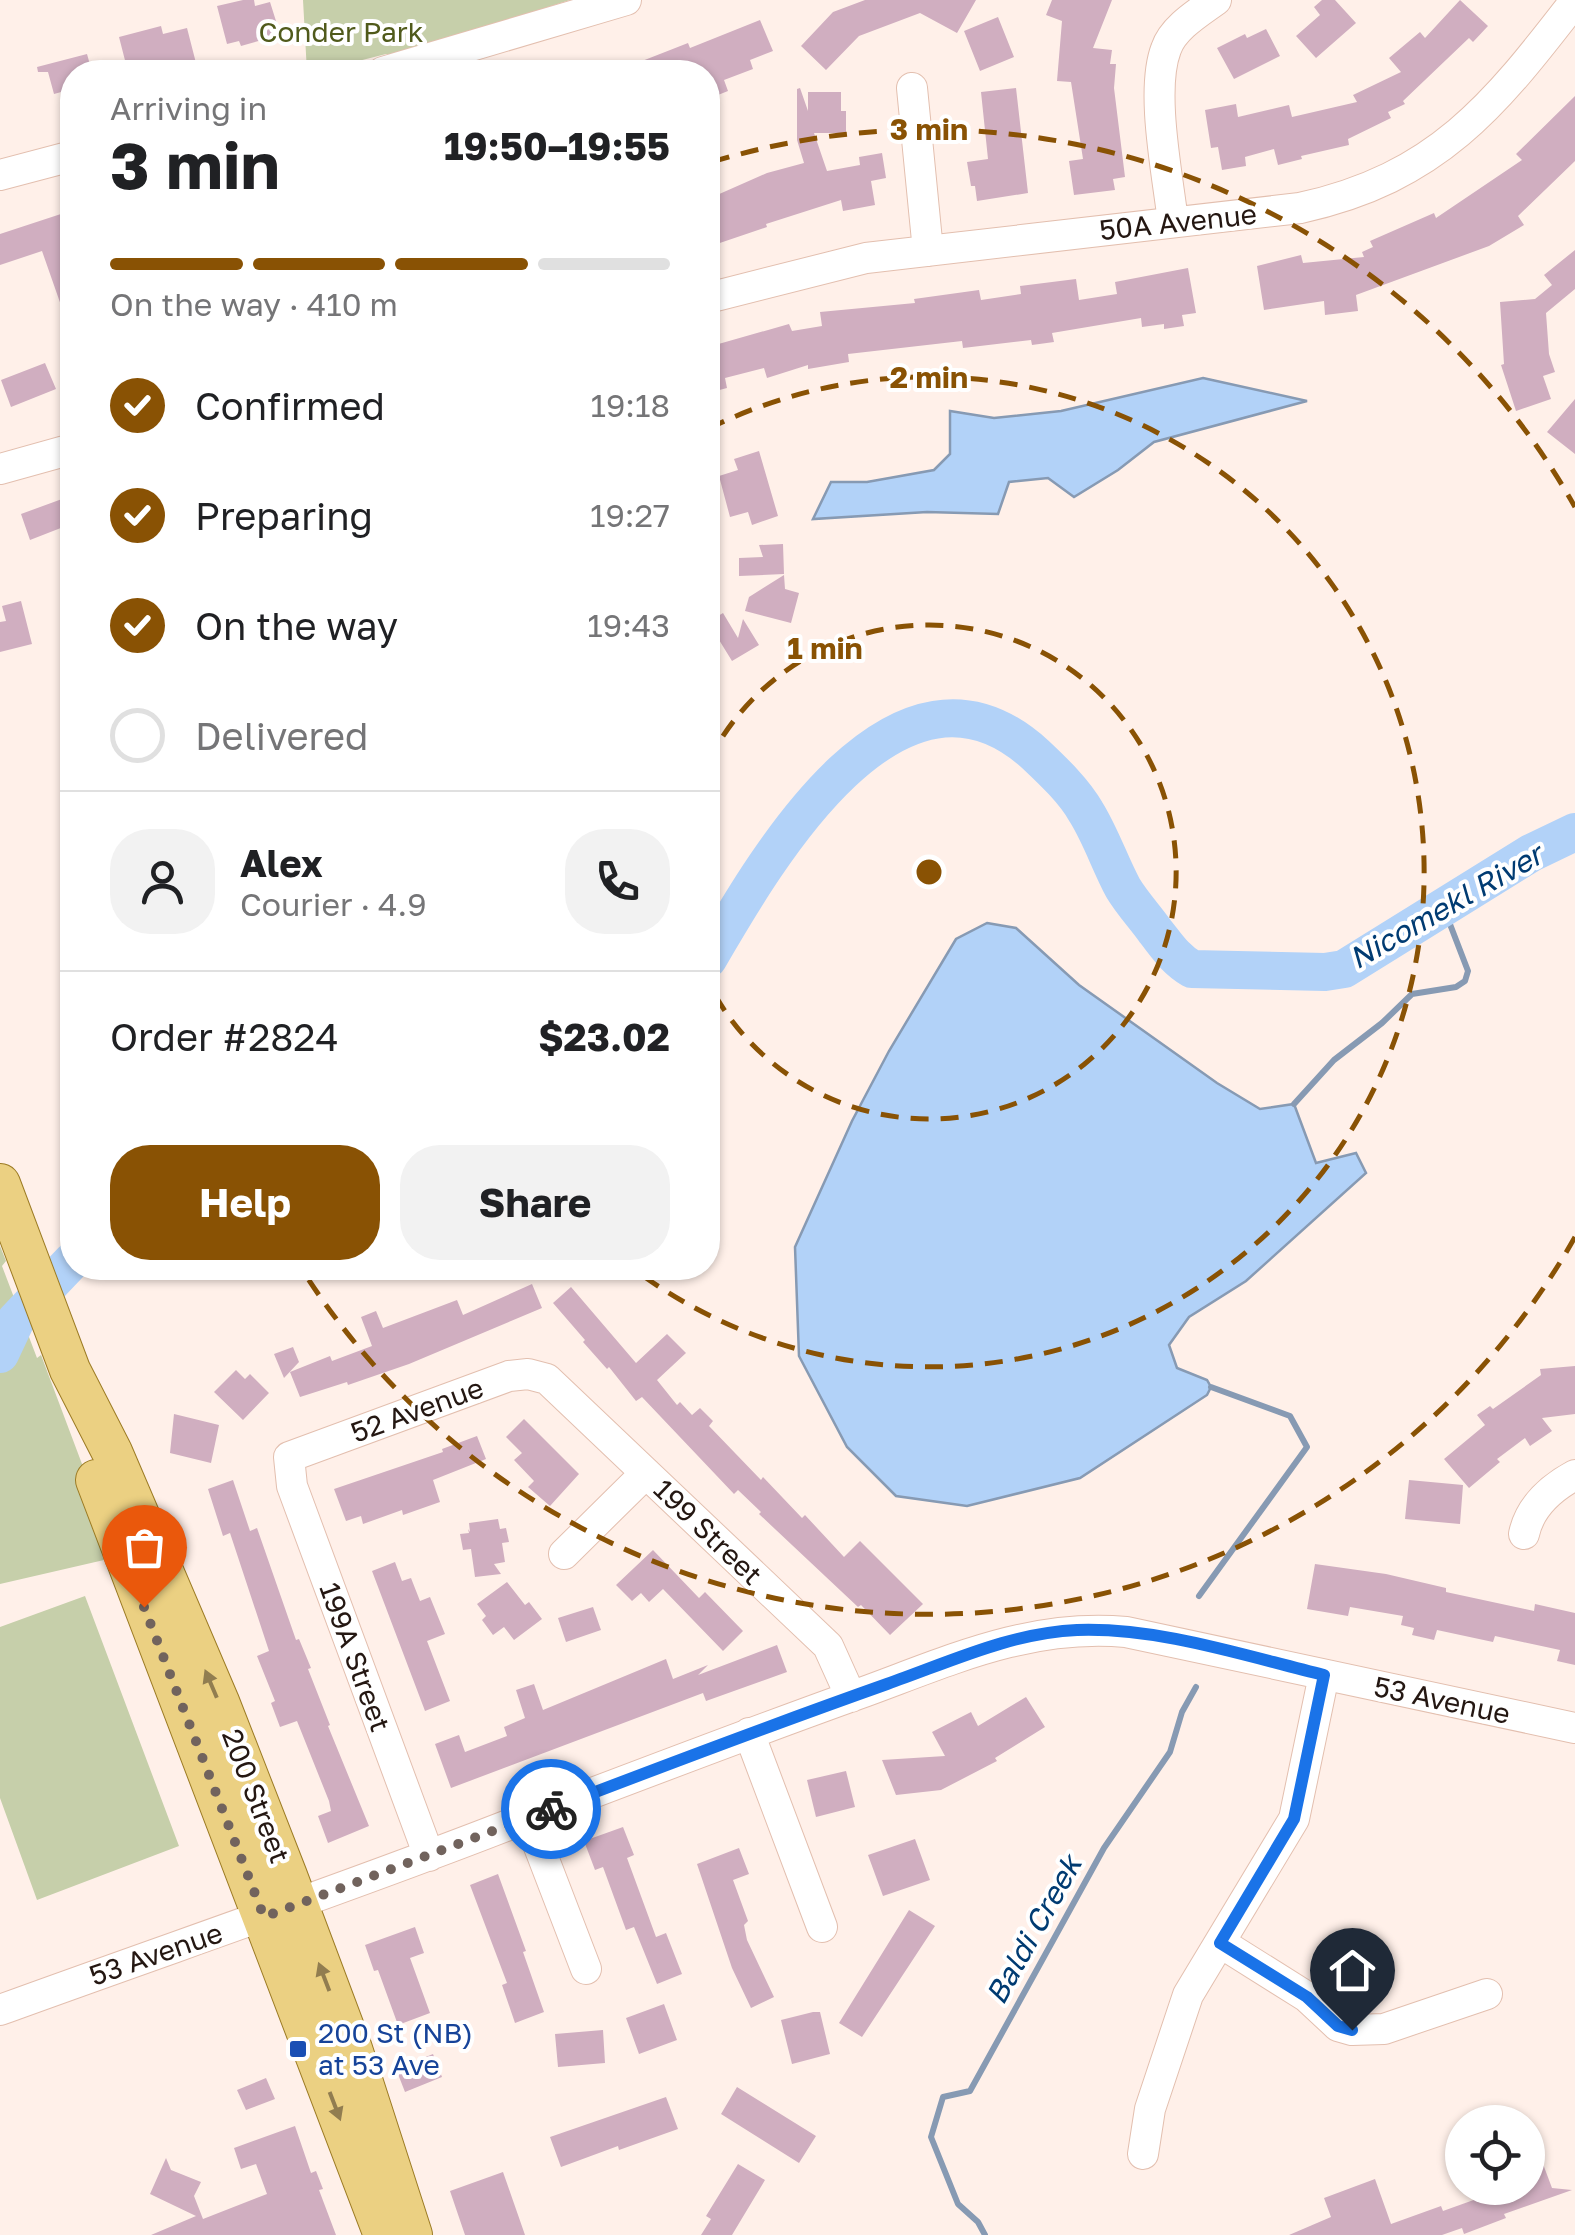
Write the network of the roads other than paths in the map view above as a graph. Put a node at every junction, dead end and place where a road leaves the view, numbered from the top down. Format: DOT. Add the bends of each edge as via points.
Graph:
graph roads {
  1 [pos="626,0"];
  2 [pos="1216,0"];
  3 [pos="1575,1"];
  4 [pos="478,60"];
  5 [pos="912,88"];
  6 [pos="60,159"];
  7 [pos="0,175"];
  8 [pos="1174,222"];
  9 [pos="928,251"];
  10 [pos="720,295"];
  11 [pos="60,452"];
  12 [pos="0,469"];
  13 [pos="0,1184"];
  14 [pos="547,1379"];
  15 [pos="288,1456"];
  16 [pos="646,1473"];
  17 [pos="1575,1475"];
  18 [pos="1524,1534"];
  19 [pos="564,1554"];
  20 [pos="1324,1675"];
  21 [pos="851,1697"];
  22 [pos="1575,1728"];
  23 [pos="750,1733"];
  24 [pos="528,1818"];
  25 [pos="428,1856"];
  26 [pos="280,1911"];
  27 [pos="822,1927"];
  28 [pos="1220,1943"];
  29 [pos="586,1969"];
  30 [pos="1487,1994"];
  31 [pos="0,2010"];
  32 [pos="1143,2154"];
  33 [pos="384,2235"];
  34 [pos="412,2235"];
  1 -- 4 [label="street"];
  2 -- 8 [label="street" via="1189,18 1166,46 1159,84"];
  3 -- 8 [label="street, 50A Avenue" via="1500,96 1410,168 1327,202"];
  5 -- 9 [label="street"];
  6 -- 7 [label="street"];
  8 -- 9 [label="street, 50A Avenue"];
  9 -- 10 [label="street, 50A Avenue" via="840,262"];
  11 -- 12 [label="street"];
  13 -- 26 [label="main road, 200 Street" via="64,1356 89,1462"];
  14 -- 15 [label="street, 52 Avenue" via="509,1376"];
  14 -- 16 [label="street, 199 Street"];
  15 -- 25 [label="street, 199A Street" via="292,1486"];
  16 -- 19 [label="street"];
  16 -- 21 [label="street, 199 Street" via="828,1646"];
  17 -- 18 [label="street" via="1540,1500"];
  20 -- 21 [label="street, 53 Avenue" via="1192,1644 1080,1630 1008,1640"];
  20 -- 22 [label="street, 53 Avenue"];
  20 -- 28 [label="street" via="1294,1819"];
  21 -- 23 [label="street, 53 Avenue"];
  23 -- 24 [label="street, 53 Avenue"];
  23 -- 27 [label="street"];
  24 -- 25 [label="street, 53 Avenue"];
  24 -- 29 [label="street"];
  25 -- 26 [label="street, 53 Avenue"];
  26 -- 31 [label="street, 53 Avenue"];
  26 -- 33 [label="main road, 200 Street, one-way"];
  34 -- 26 [label="main road, 200 Street, one-way" via="352,2048"];
  28 -- 30 [label="street" via="1352,2030 1384,2029"];
  28 -- 32 [label="street" via="1182,2011 1150,2109"];
}
